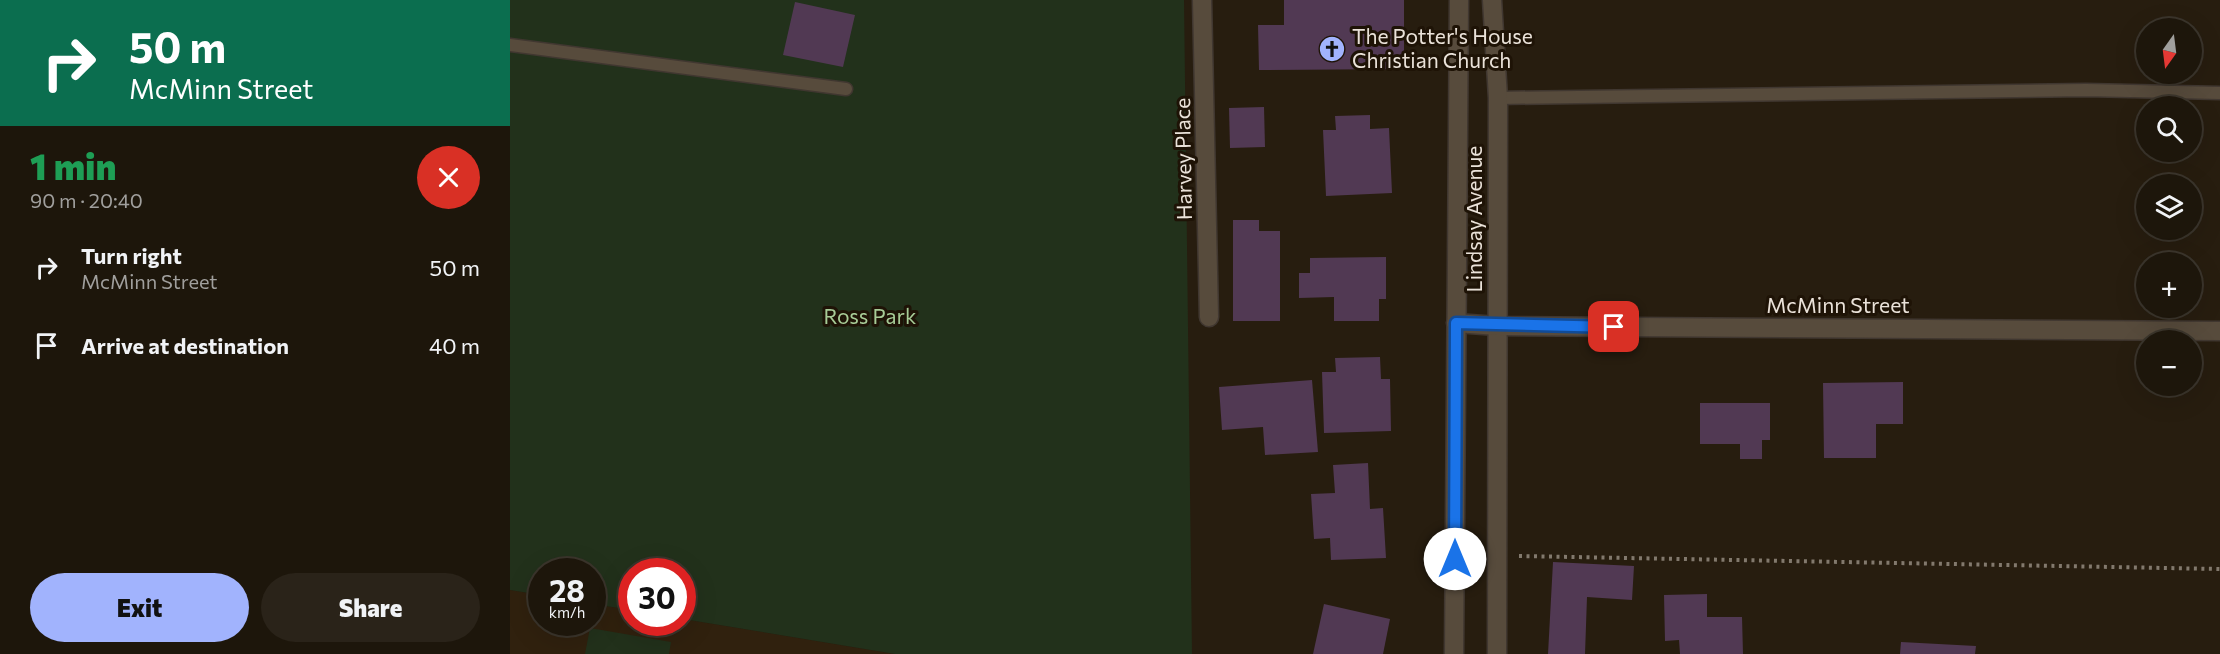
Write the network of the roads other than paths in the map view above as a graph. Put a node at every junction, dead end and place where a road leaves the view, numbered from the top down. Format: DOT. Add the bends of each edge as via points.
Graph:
graph roads {
  1 [pos="1202,0"];
  2 [pos="1459,0"];
  3 [pos="1492,0"];
  4 [pos="510,45"];
  5 [pos="846,89"];
  6 [pos="2220,93"];
  7 [pos="1498,98"];
  8 [pos="1209,317"];
  9 [pos="1456,323"];
  10 [pos="1497,326"];
  11 [pos="2220,331"];
  12 [pos="1454,654"];
  13 [pos="1497,654"];
  1 -- 8 [label="street, Harvey Place"];
  2 -- 9 [label="street, Lindsay Avenue"];
  3 -- 7 [label="street, Lindsay Avenue"];
  4 -- 5 [label="lane"];
  6 -- 7 [label="lane" via="2086,90"];
  7 -- 10 [label="street, Lindsay Avenue"];
  9 -- 10 [label="street, McMinn Street"];
  9 -- 12 [label="street, Lindsay Avenue"];
  10 -- 11 [label="street, McMinn Street"];
  10 -- 13 [label="street, Lindsay Avenue"];
}
